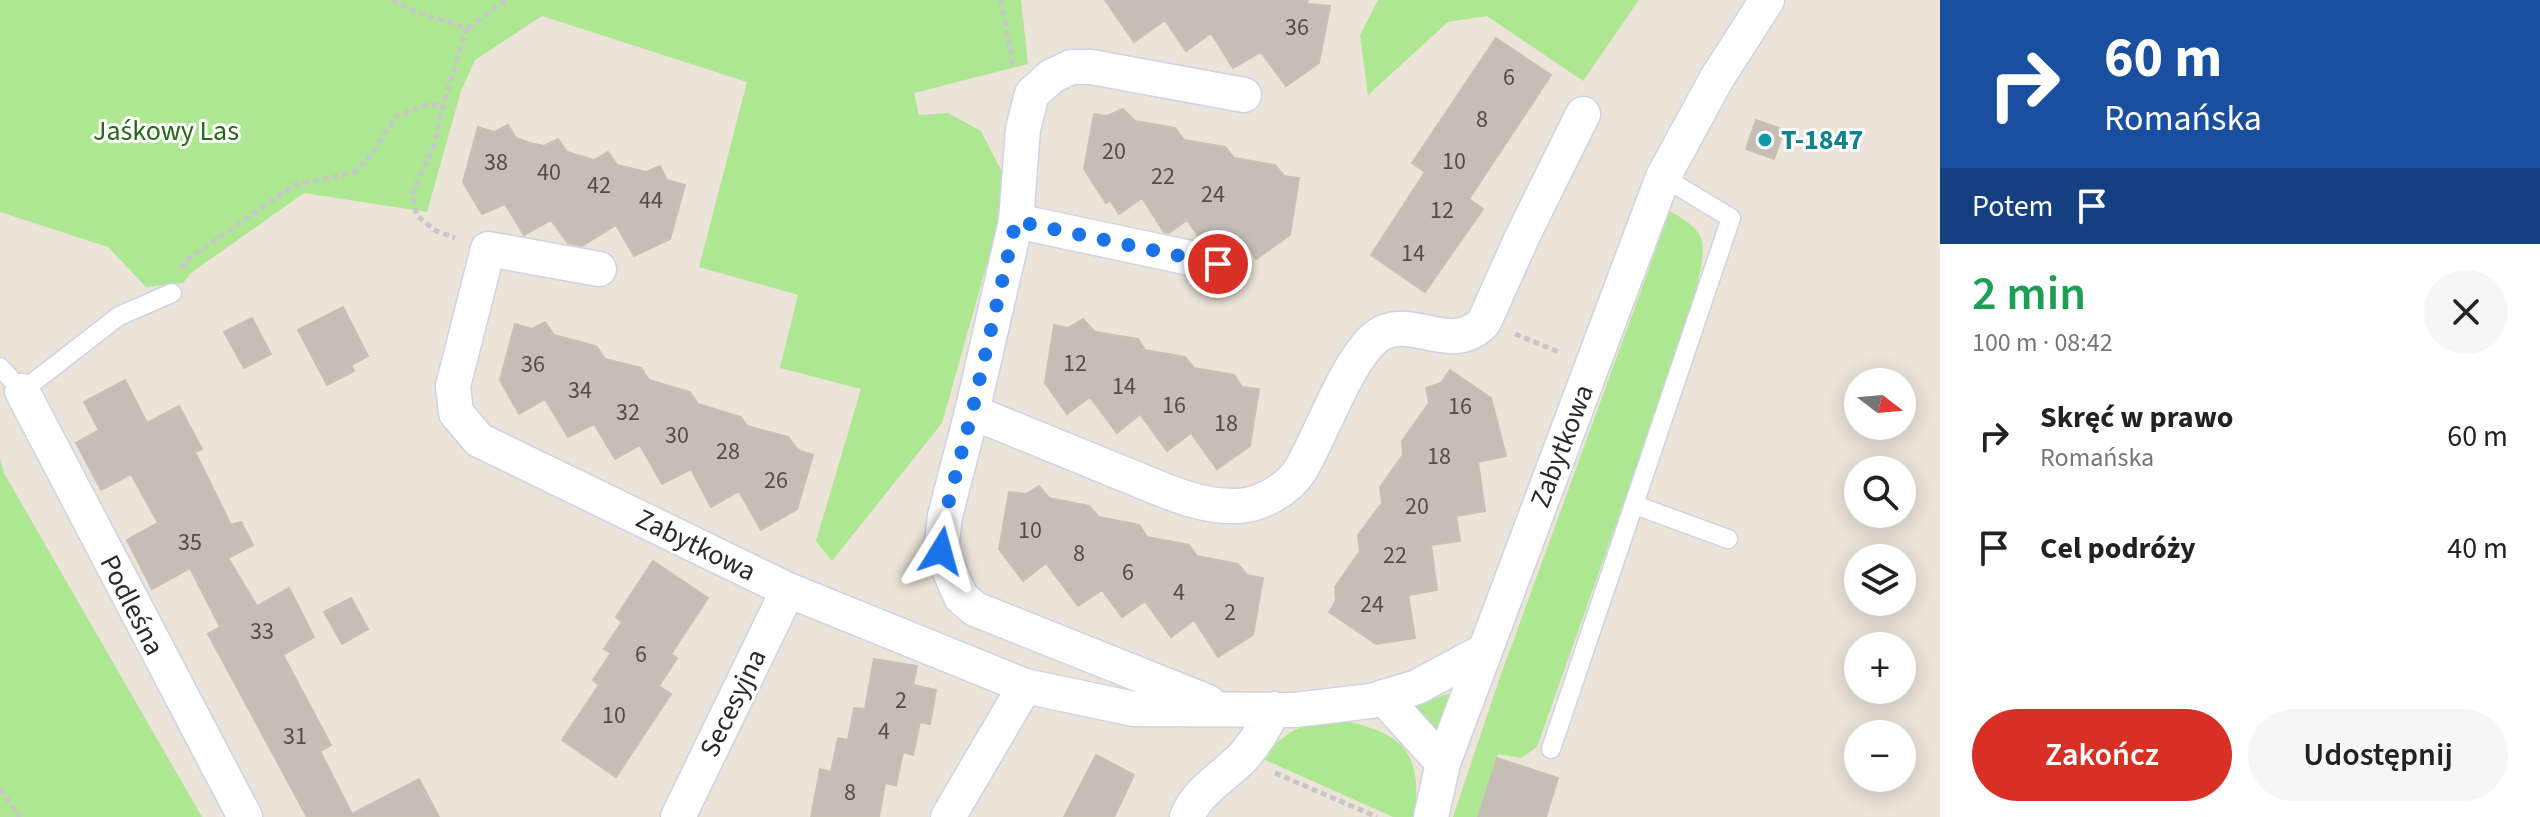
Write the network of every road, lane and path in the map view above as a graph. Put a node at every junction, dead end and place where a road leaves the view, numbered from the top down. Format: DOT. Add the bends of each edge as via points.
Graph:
graph roads {
  1 [pos="392,0"];
  2 [pos="506,0"];
  3 [pos="1001,0"];
  4 [pos="1767,0"];
  5 [pos="467,28"];
  6 [pos="1032,94"];
  7 [pos="1244,95"];
  8 [pos="443,105"];
  9 [pos="1583,114"];
  10 [pos="1663,177"];
  11 [pos="1016,221"];
  12 [pos="488,249"];
  13 [pos="1218,264"];
  14 [pos="599,269"];
  15 [pos="166,295"];
  16 [pos="1525,339"];
  17 [pos="1569,356"];
  18 [pos="11,379"];
  19 [pos="972,412"];
  20 [pos="1635,505"];
  21 [pos="1728,539"];
  22 [pos="788,590"];
  23 [pos="1484,651"];
  24 [pos="1025,686"];
  25 [pos="1383,697"];
  26 [pos="1223,708"];
  27 [pos="1274,709"];
  28 [pos="1551,749"];
  29 [pos="1443,763"];
  30 [pos="1284,777"];
  31 [pos="0,789"];
  32 [pos="20,817"];
  33 [pos="245,817"];
  34 [pos="678,817"];
  35 [pos="948,817"];
  36 [pos="1187,817"];
  37 [pos="1377,817"];
  38 [pos="1431,817"];
  1 -- 5 [label="path"];
  2 -- 5 [label="path"];
  3 -- 6 [label="path" via="1015,75"];
  4 -- 10 [label="street, Zabytkowa"];
  5 -- 8 [label="path"];
  6 -- 7 [label="street" via="1071,67 1091,67"];
  6 -- 11 [label="street, Zabytkowa" via="1023,129"];
  8 -- 12 [label="path" via="434,146 412,194 417,216 436,231"];
  8 -- 15 [label="path" via="425,105 396,117 353,173 294,185 187,260"];
  9 -- 19 [label="street" via="1484,322 1464,336 1409,329 1377,336 1360,354 1299,472 1258,503 1236,507 1186,498"];
  10 -- 20 [label="lane" via="1731,218"];
  10 -- 23 [label="street, Zabytkowa"];
  11 -- 13 [label="street"];
  11 -- 19 [label="street, Zabytkowa"];
  12 -- 14 [label="street"];
  12 -- 22 [label="street, Zabytkowa" via="453,386 456,413 479,440"];
  15 -- 18 [label="lane, Podleśna"];
  16 -- 17 [label="path"];
  18 -- 33 [label="street, Podleśna"];
  19 -- 26 [label="street, Zabytkowa" via="941,551 961,597 975,609"];
  20 -- 21 [label="lane"];
  20 -- 28 [label="lane"];
  22 -- 24 [label="street, Zabytkowa"];
  22 -- 34 [label="street, Secesyjna"];
  23 -- 25 [label="street, Zabytkowa" via="1417,687"];
  23 -- 29 [label="street"];
  24 -- 26 [label="street, Zabytkowa" via="1134,709"];
  24 -- 35 [label="street"];
  25 -- 27 [label="street, Zabytkowa"];
  25 -- 29 [label="street"];
  26 -- 27 [label="street, Zabytkowa"];
  27 -- 36 [label="street" via="1257,740 1193,803"];
  29 -- 38 [label="street"];
  30 -- 37 [label="path"];
  31 -- 32 [label="path"];
}
